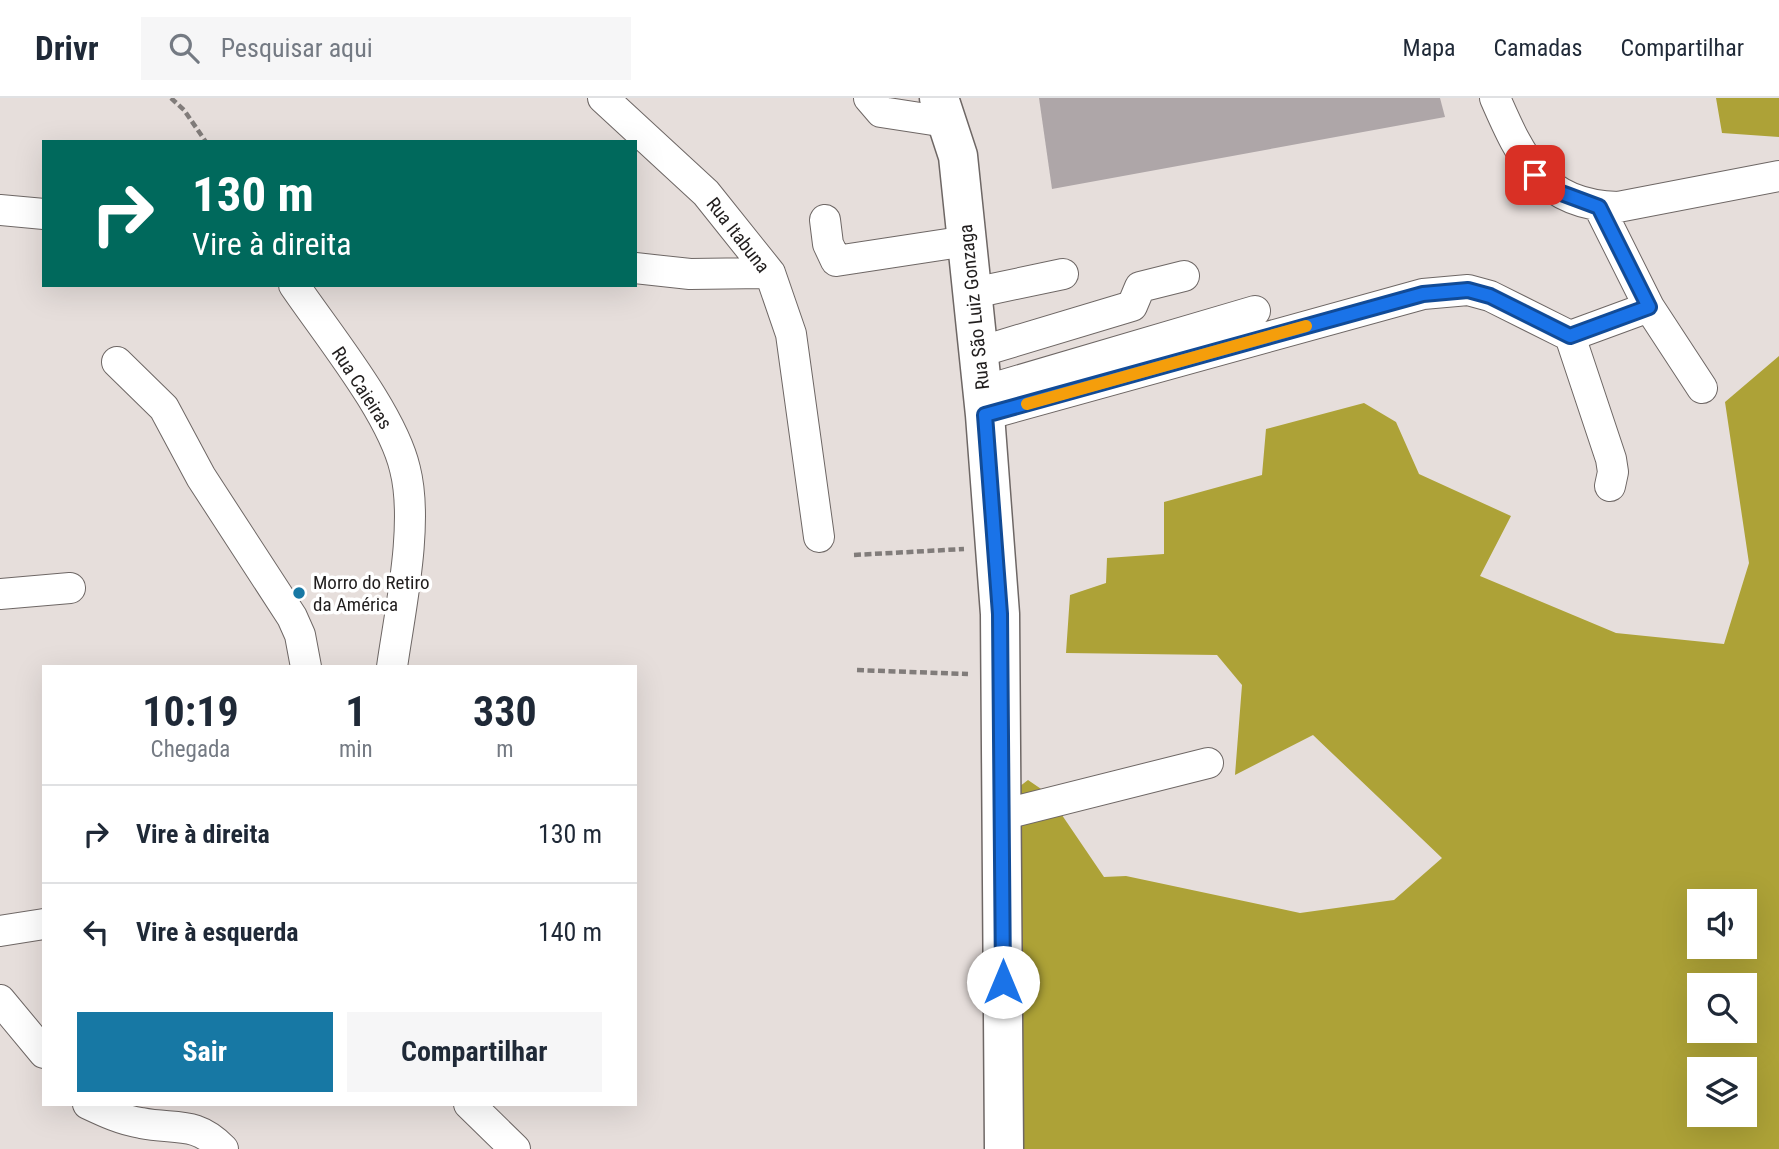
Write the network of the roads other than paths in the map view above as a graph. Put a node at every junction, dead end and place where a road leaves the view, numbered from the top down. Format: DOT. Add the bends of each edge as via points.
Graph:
graph roads {
  1 [pos="603,98"];
  2 [pos="869,98"];
  3 [pos="1495,98"];
  4 [pos="943,104"];
  5 [pos="1779,176"];
  6 [pos="1599,207"];
  7 [pos="0,210"];
  8 [pos="42,214"];
  9 [pos="825,220"];
  10 [pos="967,241"];
  11 [pos="637,268"];
  12 [pos="770,273"];
  13 [pos="1063,274"];
  14 [pos="1184,275"];
  15 [pos="295,287"];
  16 [pos="973,293"];
  17 [pos="1649,307"];
  18 [pos="1255,311"];
  19 [pos="1570,336"];
  20 [pos="979,352"];
  21 [pos="117,362"];
  22 [pos="1702,388"];
  23 [pos="984,403"];
  24 [pos="1610,486"];
  25 [pos="819,537"];
  26 [pos="70,588"];
  27 [pos="0,594"];
  28 [pos="306,665"];
  29 [pos="393,665"];
  30 [pos="1208,763"];
  31 [pos="1001,815"];
  32 [pos="42,923"];
  33 [pos="0,931"];
  34 [pos="0,1000"];
  35 [pos="42,1052"];
  36 [pos="93,1106"];
  37 [pos="471,1106"];
  38 [pos="223,1149"];
  39 [pos="515,1149"];
  40 [pos="1004,1149"];
  1 -- 12 [label="street, Rua Itabuna" via="706,193"];
  2 -- 4 [label="street" via="881,113"];
  3 -- 6 [label="street" via="1535,175 1556,191"];
  4 -- 10 [label="main road, Rua São Luiz Gonzaga" via="958,156"];
  5 -- 6 [label="street"];
  6 -- 17 [label="street"];
  7 -- 8 [label="street"];
  9 -- 10 [label="street" via="836,261"];
  10 -- 16 [label="main road, Rua São Luiz Gonzaga"];
  11 -- 12 [label="street" via="690,274"];
  12 -- 25 [label="street, Rua Itabuna" via="790,334"];
  13 -- 16 [label="street"];
  14 -- 20 [label="street" via="1140,287 1132,306"];
  15 -- 29 [label="street, Rua Caieiras" via="389,425 406,470 409,521"];
  16 -- 20 [label="main road, Rua São Luiz Gonzaga"];
  17 -- 19 [label="street"];
  17 -- 22 [label="street"];
  18 -- 23 [label="street"];
  19 -- 23 [label="street" via="1490,296 1468,290 1423,294"];
  19 -- 24 [label="street" via="1611,459"];
  20 -- 23 [label="main road, Rua São Luiz Gonzaga"];
  21 -- 28 [label="street" via="164,408 201,477 292,617"];
  23 -- 31 [label="main road, Rua São Luiz Gonzaga" via="996,547"];
  26 -- 27 [label="street"];
  30 -- 31 [label="street"];
  31 -- 40 [label="main road, Rua São Luiz Gonzaga"];
  32 -- 33 [label="street"];
  34 -- 35 [label="street"];
  36 -- 38 [label="street" via="141,1124 188,1126"];
  37 -- 39 [label="street"];
}
